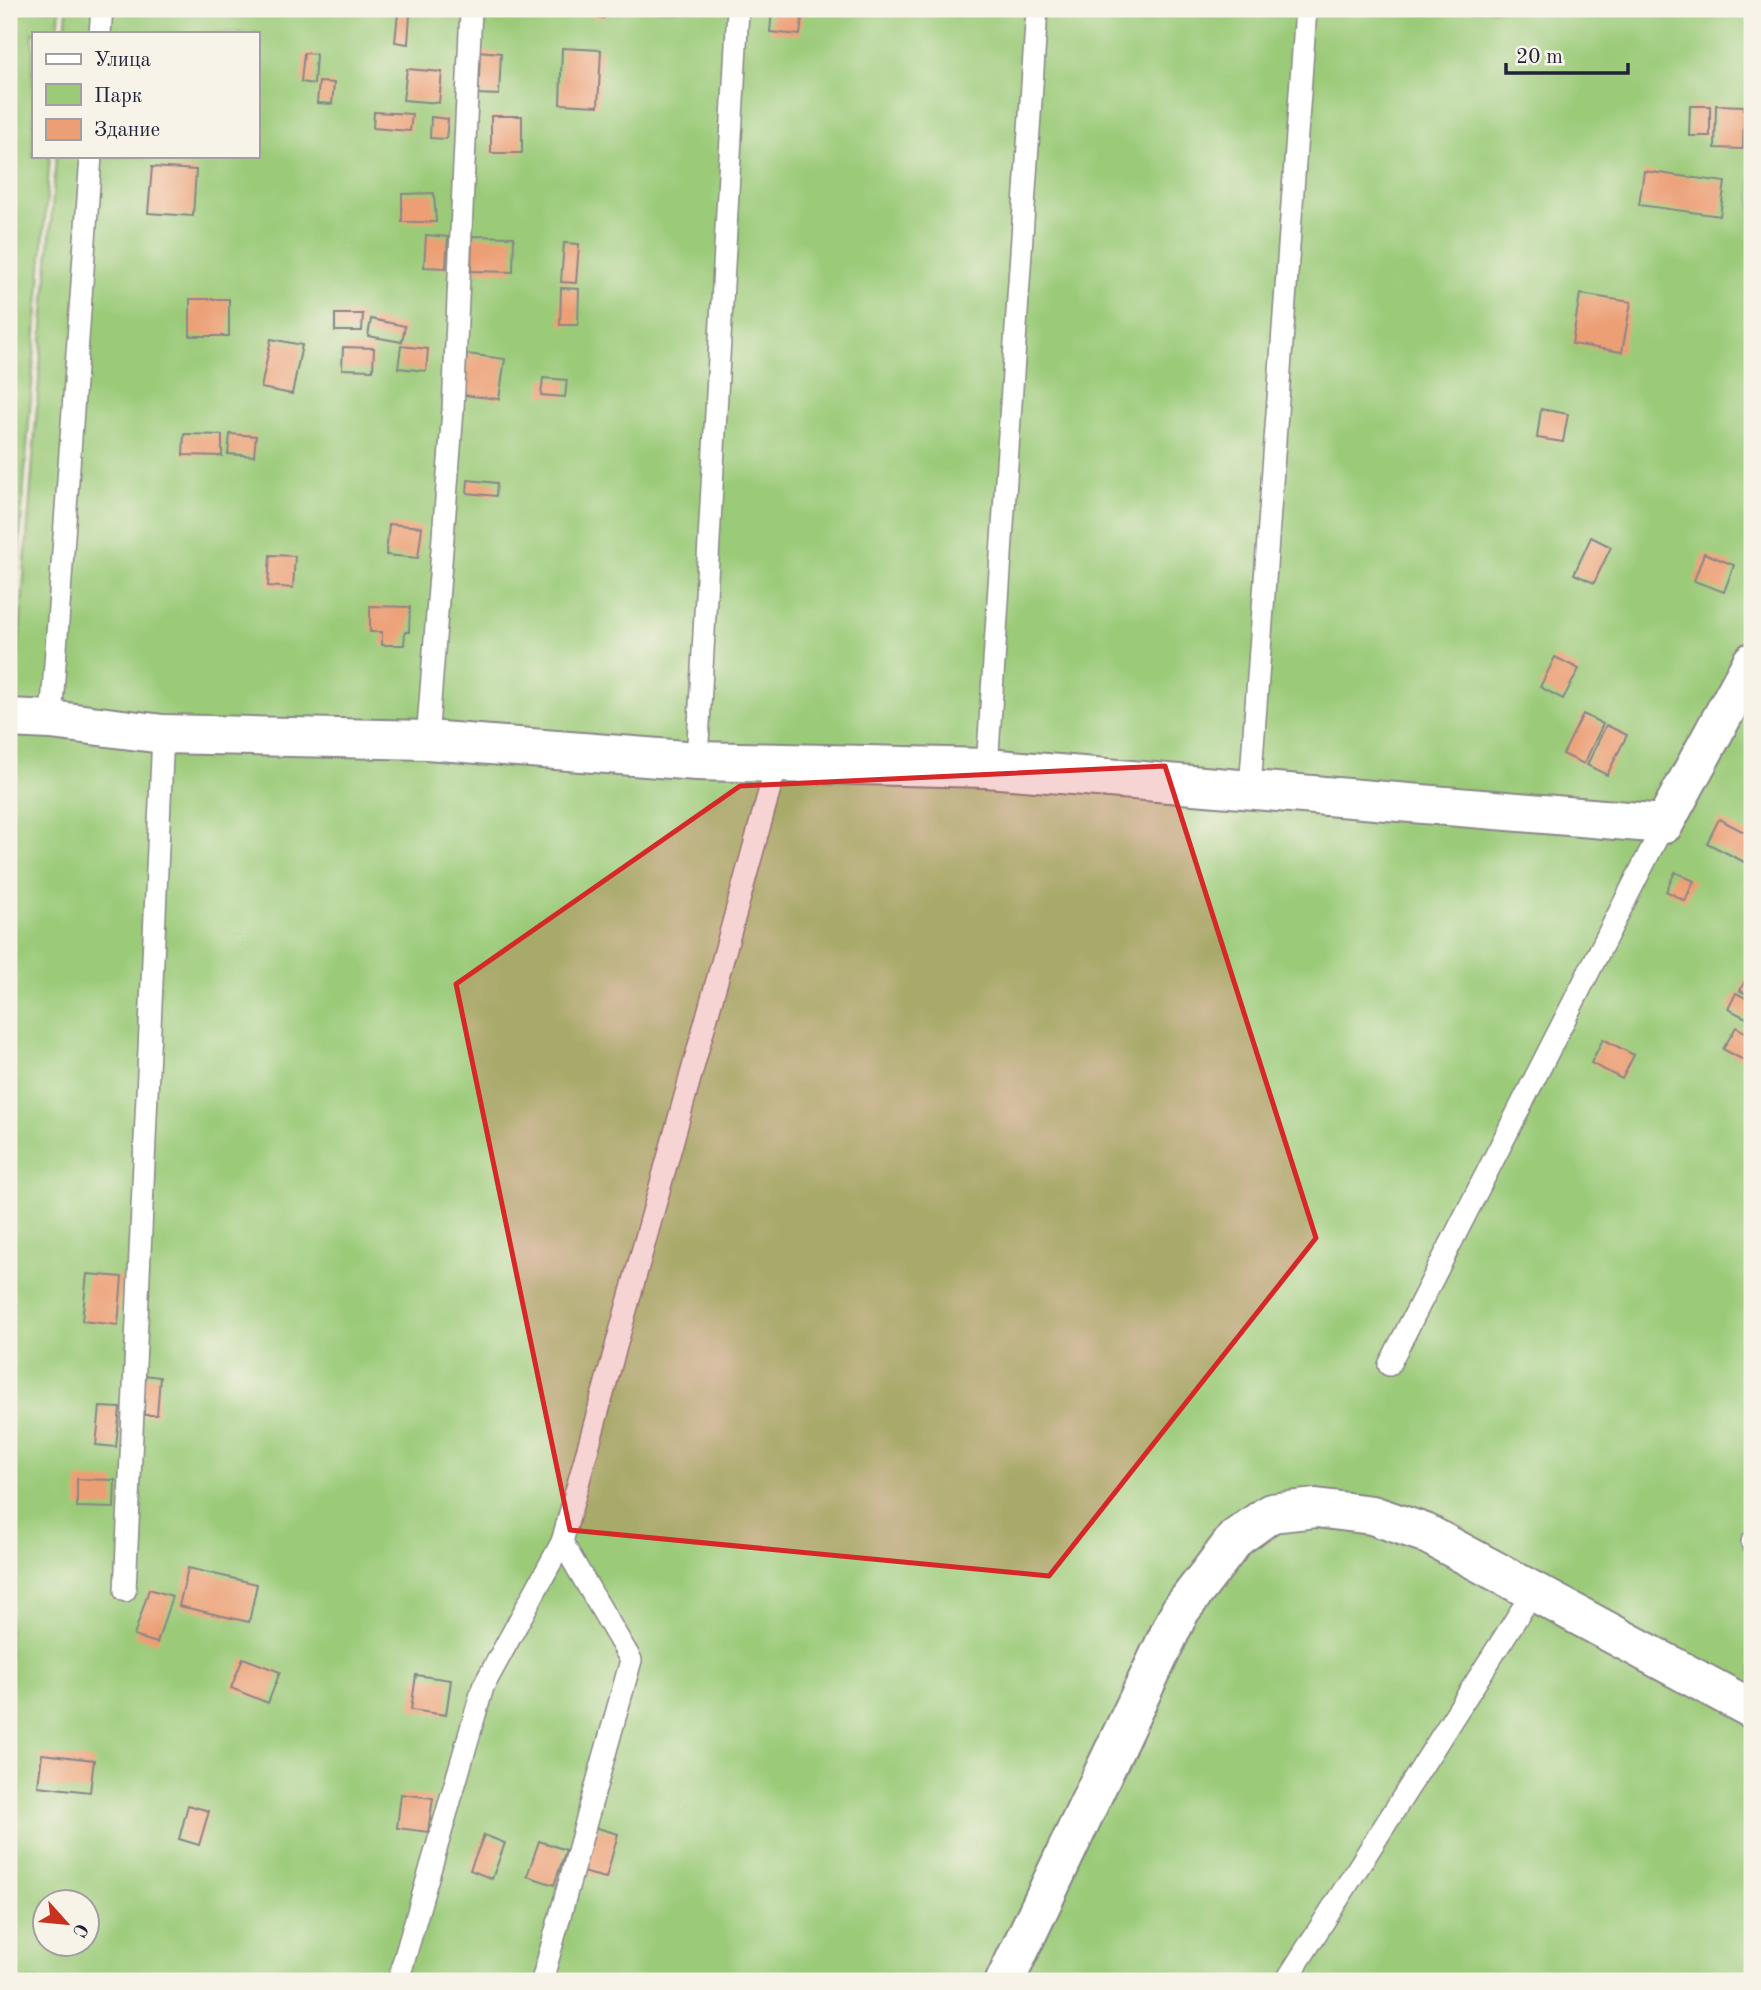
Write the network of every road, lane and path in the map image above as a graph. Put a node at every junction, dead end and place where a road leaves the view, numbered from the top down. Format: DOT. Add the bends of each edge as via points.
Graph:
graph roads {
  1 [pos="102,9"];
  2 [pos="471,9"];
  3 [pos="738,9"];
  4 [pos="1037,9"];
  5 [pos="1306,9"];
  6 [pos="100,32"];
  7 [pos="91,158"];
  8 [pos="1752,662"];
  9 [pos="9,718"];
  10 [pos="51,720"];
  11 [pos="163,734"];
  12 [pos="427,740"];
  13 [pos="697,761"];
  14 [pos="777,763"];
  15 [pos="987,768"];
  16 [pos="1250,789"];
  17 [pos="1664,824"];
  18 [pos="1389,1365"];
  19 [pos="562,1542"];
  20 [pos="125,1591"];
  21 [pos="1533,1592"];
  22 [pos="1752,1709"];
  23 [pos="398,1981"];
  24 [pos="542,1981"];
  25 [pos="1005,1981"];
  26 [pos="1286,1981"];
  1 -- 6 [label="lane"];
  2 -- 12 [label="lane" via="453,410"];
  3 -- 13 [label="lane"];
  4 -- 15 [label="lane"];
  5 -- 16 [label="lane"];
  7 -- 10 [label="lane"];
  8 -- 17 [label="street"];
  9 -- 10 [label="street"];
  10 -- 11 [label="street"];
  11 -- 12 [label="street"];
  11 -- 20 [label="lane"];
  12 -- 13 [label="street"];
  13 -- 14 [label="street"];
  14 -- 15 [label="street"];
  14 -- 19 [label="lane"];
  15 -- 16 [label="street"];
  16 -- 17 [label="street"];
  17 -- 18 [label="lane"];
  19 -- 23 [label="lane" via="483,1687"];
  19 -- 24 [label="lane" via="631,1660"];
  21 -- 22 [label="street"];
  21 -- 25 [label="street" via="1425,1533 1371,1515 1316,1508 1271,1513 1236,1538 1180,1611"];
  21 -- 26 [label="lane"];
}
